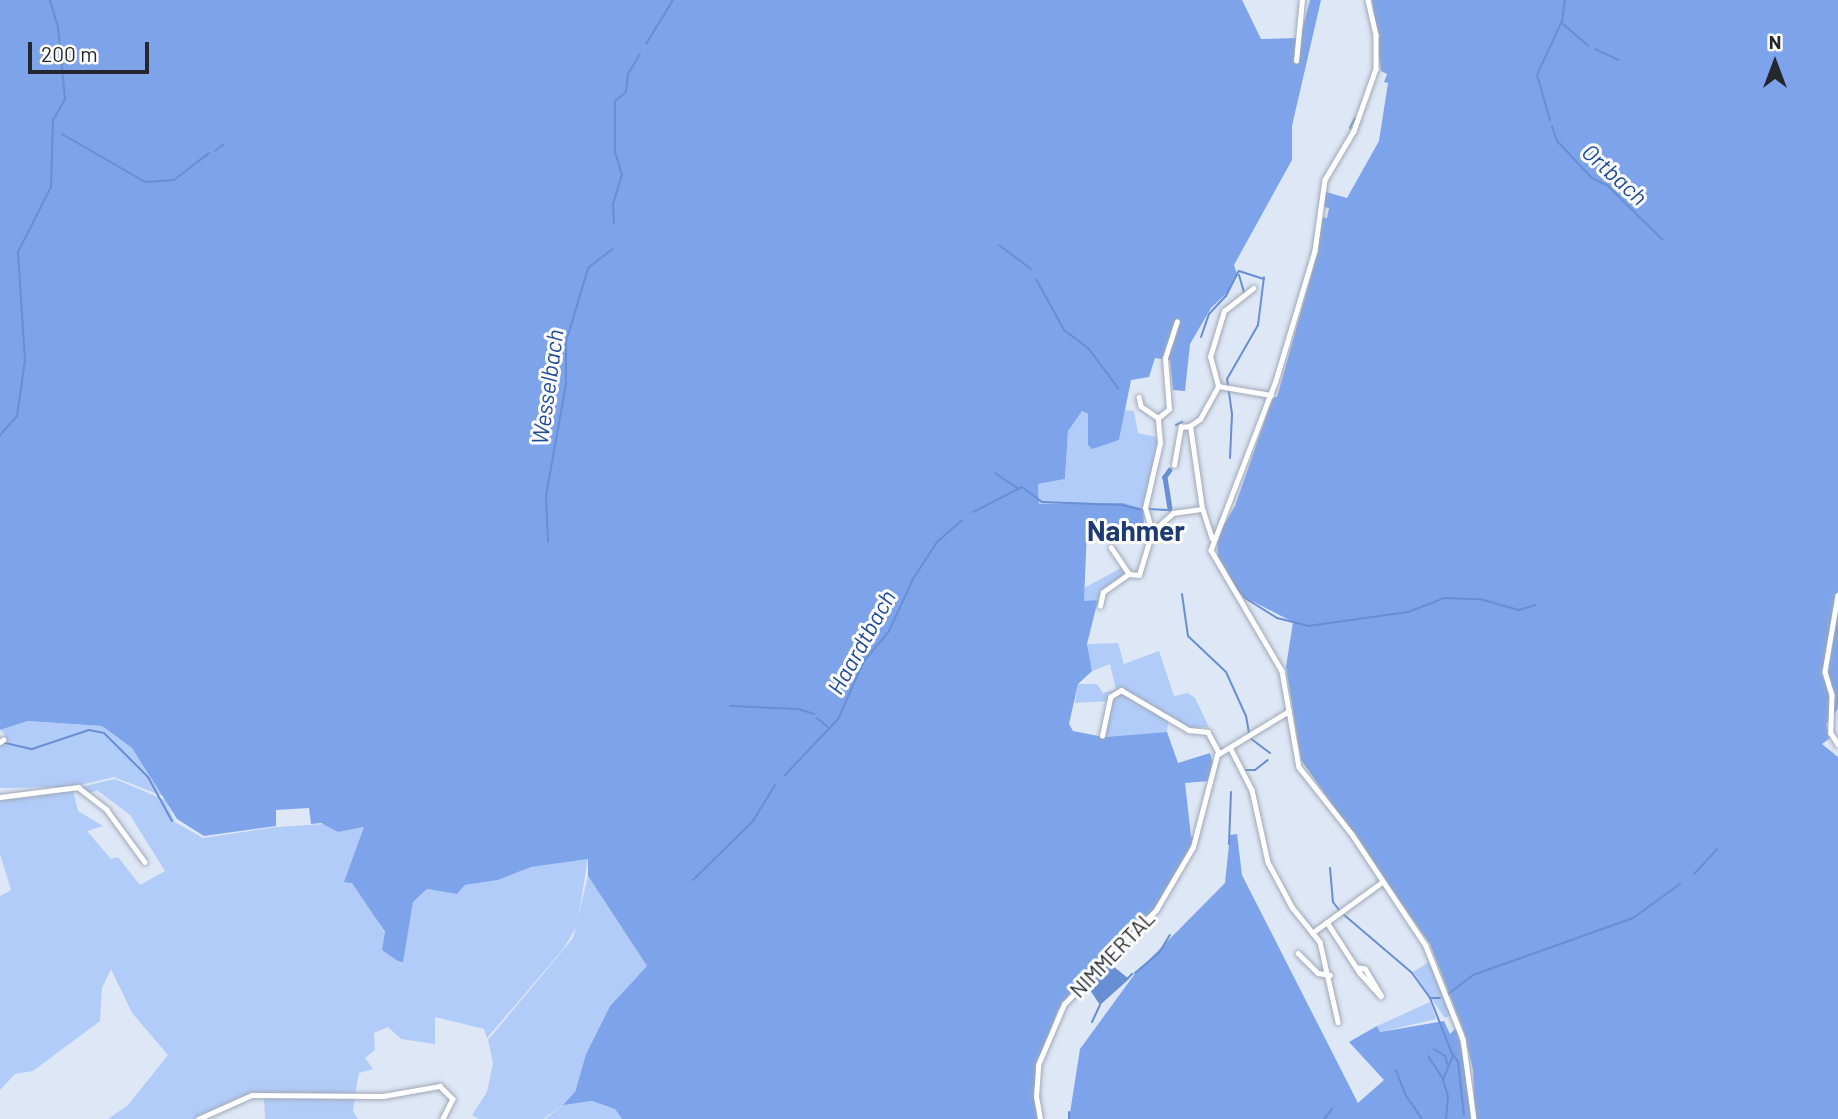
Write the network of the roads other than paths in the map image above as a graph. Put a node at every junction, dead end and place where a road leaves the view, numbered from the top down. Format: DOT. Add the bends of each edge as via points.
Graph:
graph roads {
  1 [pos="1302,0"];
  2 [pos="1368,0"];
  3 [pos="1296,61"];
  4 [pos="1252,288"];
  5 [pos="1177,322"];
  6 [pos="1218,386"];
  7 [pos="1271,395"];
  8 [pos="1139,397"];
  9 [pos="1158,418"];
  10 [pos="1190,426"];
  11 [pos="1174,465"];
  12 [pos="1202,509"];
  13 [pos="1152,532"];
  14 [pos="1212,539"];
  15 [pos="1111,547"];
  16 [pos="1129,574"];
  17 [pos="1838,595"];
  18 [pos="1100,606"];
  19 [pos="1289,711"];
  20 [pos="1102,736"];
  21 [pos="1838,744"];
  22 [pos="1231,749"];
  23 [pos="1219,753"];
  24 [pos="0,797"];
  25 [pos="145,862"];
  26 [pos="1383,882"];
  27 [pos="1327,922"];
  28 [pos="1312,933"];
  29 [pos="1298,953"];
  30 [pos="1359,968"];
  31 [pos="1331,975"];
  32 [pos="1338,1022"];
  33 [pos="198,1119"];
  34 [pos="443,1119"];
  35 [pos="1041,1119"];
  36 [pos="1474,1119"];
  1 -- 3 [label="street"];
  2 -- 7 [label="street" via="1376,35 1376,69 1354,131 1325,180 1315,251"];
  4 -- 6 [label="street" via="1224,311 1210,357"];
  5 -- 9 [label="street" via="1165,358 1170,409"];
  6 -- 7 [label="street"];
  6 -- 10 [label="street" via="1200,419"];
  7 -- 14 [label="street" via="1247,466"];
  8 -- 9 [label="street" via="1140,406"];
  9 -- 13 [label="street" via="1160,443 1145,510"];
  10 -- 11 [label="street" via="1181,427"];
  10 -- 12 [label="street"];
  12 -- 13 [label="street" via="1173,513"];
  12 -- 14 [label="street"];
  13 -- 16 [label="street" via="1141,573"];
  14 -- 19 [label="street" via="1216,565 1247,607 1282,671"];
  15 -- 16 [label="street"];
  16 -- 18 [label="street" via="1103,592"];
  17 -- 21 [label="street" via="1825,672 1832,695 1831,733"];
  19 -- 22 [label="street"];
  19 -- 26 [label="street" via="1299,767"];
  20 -- 23 [label="street" via="1110,697 1121,691 1189,730 1208,732"];
  22 -- 23 [label="street"];
  22 -- 28 [label="street" via="1252,790 1268,862"];
  23 -- 35 [label="street, NIMMERTAL" via="1193,847 1156,910 1060,1010 1038,1065 1036,1097"];
  24 -- 25 [label="street" via="78,787 107,810"];
  26 -- 27 [label="street"];
  26 -- 36 [label="street" via="1426,946 1456,1018 1470,1069"];
  27 -- 28 [label="street"];
  27 -- 30 [label="street"];
  28 -- 31 [label="street"];
  29 -- 31 [label="street" via="1318,973"];
  30 -- 30 [label="street" via="1376,996 1381,996 1365,969"];
  31 -- 32 [label="street"];
  33 -- 34 [label="street" via="252,1095 383,1096 440,1086 453,1099"];
}
